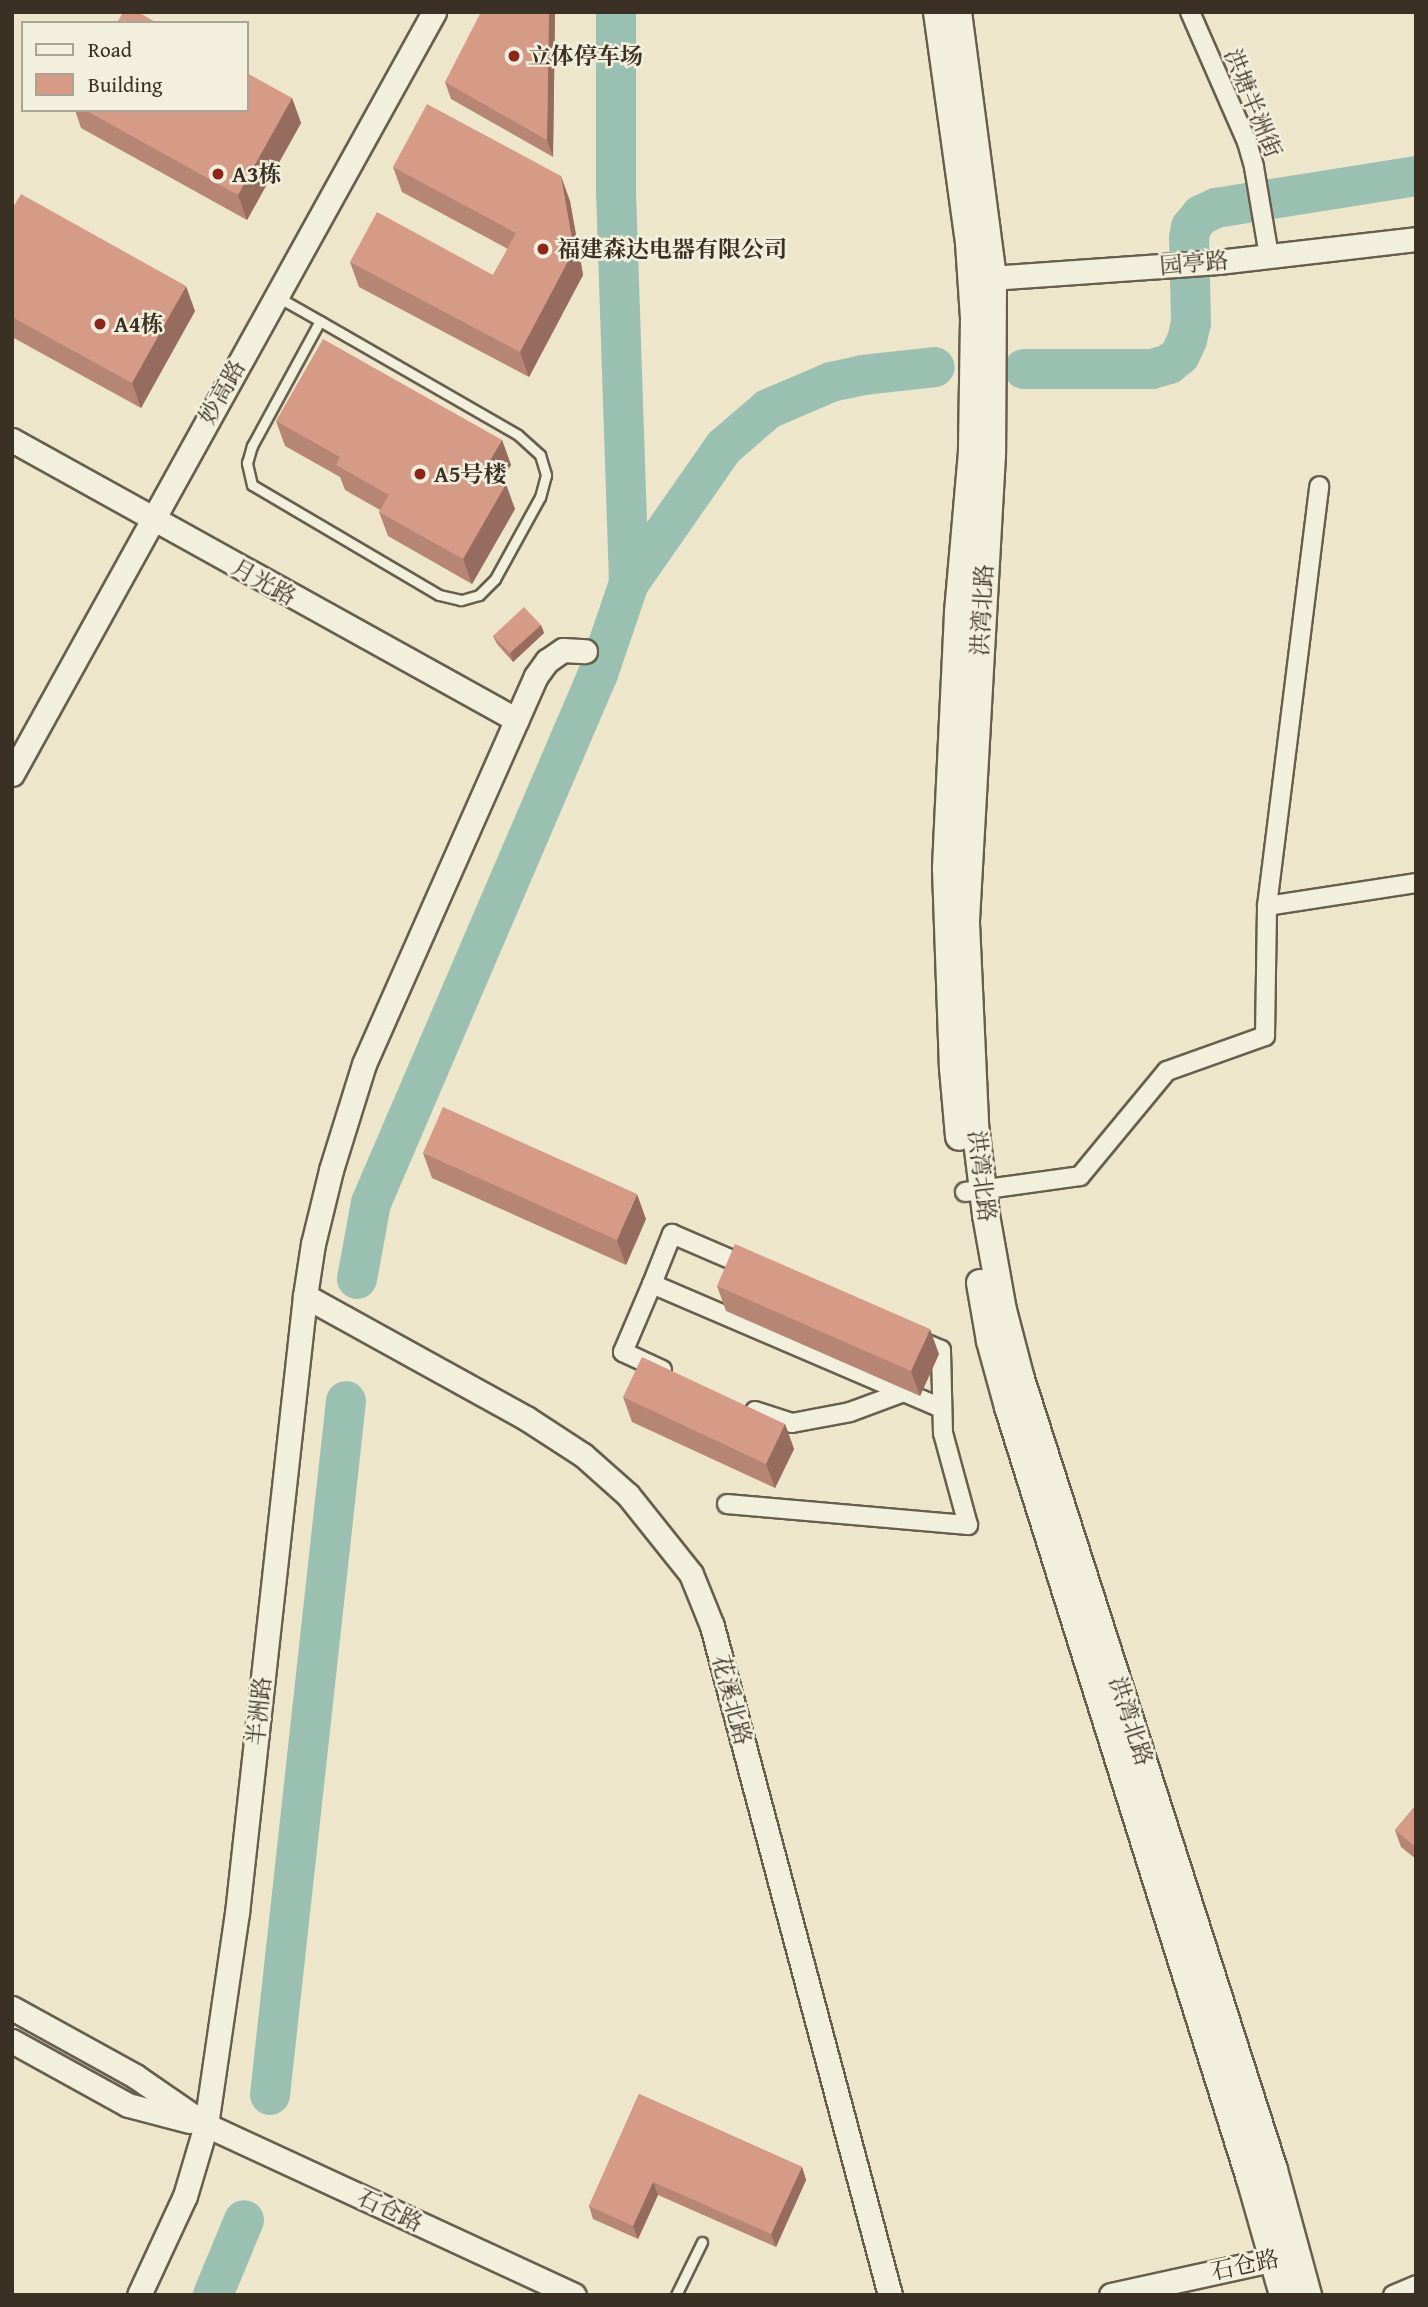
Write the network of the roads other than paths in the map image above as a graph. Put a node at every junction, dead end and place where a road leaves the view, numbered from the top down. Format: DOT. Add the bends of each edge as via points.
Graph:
graph roads {
  1 [pos="434,12"];
  2 [pos="937,12"];
  3 [pos="958,12"];
  4 [pos="1190,12"];
  5 [pos="1416,239"];
  6 [pos="1269,256"];
  7 [pos="982,279"];
  8 [pos="276,296"];
  9 [pos="320,321"];
  10 [pos="12,440"];
  11 [pos="1319,486"];
  12 [pos="152,520"];
  13 [pos="584,651"];
  14 [pos="517,720"];
  15 [pos="12,774"];
  16 [pos="1416,883"];
  17 [pos="1267,906"];
  18 [pos="974,1192"];
  19 [pos="762,1273"];
  20 [pos="652,1284"];
  21 [pos="305,1296"];
  22 [pos="902,1334"];
  23 [pos="673,1374"];
  24 [pos="904,1392"];
  25 [pos="734,1402"];
  26 [pos="941,1408"];
  27 [pos="727,1504"];
  28 [pos="12,2008"];
  29 [pos="12,2041"];
  30 [pos="206,2125"];
  31 [pos="702,2242"];
  32 [pos="1286,2257"];
  33 [pos="1416,2285"];
  34 [pos="547,2290"];
  35 [pos="139,2295"];
  36 [pos="573,2295"];
  37 [pos="677,2295"];
  38 [pos="890,2295"];
  39 [pos="1111,2295"];
  40 [pos="1283,2295"];
  41 [pos="1308,2295"];
  42 [pos="1393,2295"];
  1 -- 8 [label="street, 妙高路"];
  2 -- 7 [label="main road, 洪湾北路"];
  3 -- 7 [label="main road, 洪湾北路"];
  4 -- 6 [label="street, 洪塘半洲街" via="1247,142"];
  5 -- 6 [label="street, 园亭路"];
  6 -- 7 [label="street, 园亭路"];
  7 -- 18 [label="main road, 洪湾北路" via="974,319 972,452 958,613 946,869 953,1068"];
  8 -- 9 [label="lane"];
  8 -- 12 [label="street, 妙高路"];
  9 -- 9 [label="lane" via="518,435 540,455 546,474 540,497 495,579 478,595 453,600 439,595 252,485 247,463 252,446"];
  10 -- 12 [label="street, 月光路"];
  11 -- 17 [label="street"];
  12 -- 14 [label="street, 月光路"];
  12 -- 15 [label="street, 妙高路"];
  13 -- 14 [label="street, 半洲路" via="563,650 547,660"];
  14 -- 21 [label="street, 半洲路" via="364,1064 331,1170"];
  16 -- 17 [label="street"];
  17 -- 18 [label="street" via="1265,1036 1167,1071 1080,1176"];
  18 -- 32 [label="main road, 洪湾北路" via="988,1331 1008,1406"];
  19 -- 20 [label="street" via="672,1234"];
  20 -- 23 [label="street" via="624,1352"];
  20 -- 24 [label="street"];
  21 -- 30 [label="street, 半洲路" via="237,1913"];
  21 -- 38 [label="street, 花溪北路" via="526,1418 583,1455 628,1495 691,1574 712,1626"];
  22 -- 26 [label="street" via="941,1350"];
  24 -- 25 [label="street" via="850,1412 792,1423"];
  24 -- 26 [label="street"];
  26 -- 27 [label="street" via="949,1462 968,1525"];
  28 -- 30 [label="street, 石仓路" via="135,2076"];
  29 -- 30 [label="street, 石仓路" via="128,2105"];
  30 -- 34 [label="street, 石仓路"];
  30 -- 35 [label="street, 半洲路" via="184,2196"];
  31 -- 37 [label="lane"];
  32 -- 39 [label="street, 石仓路"];
  32 -- 40 [label="main road, 洪湾北路"];
  32 -- 41 [label="main road, 洪湾北路"];
  33 -- 42 [label="street"];
  34 -- 36 [label="street, 石仓路"];
}
